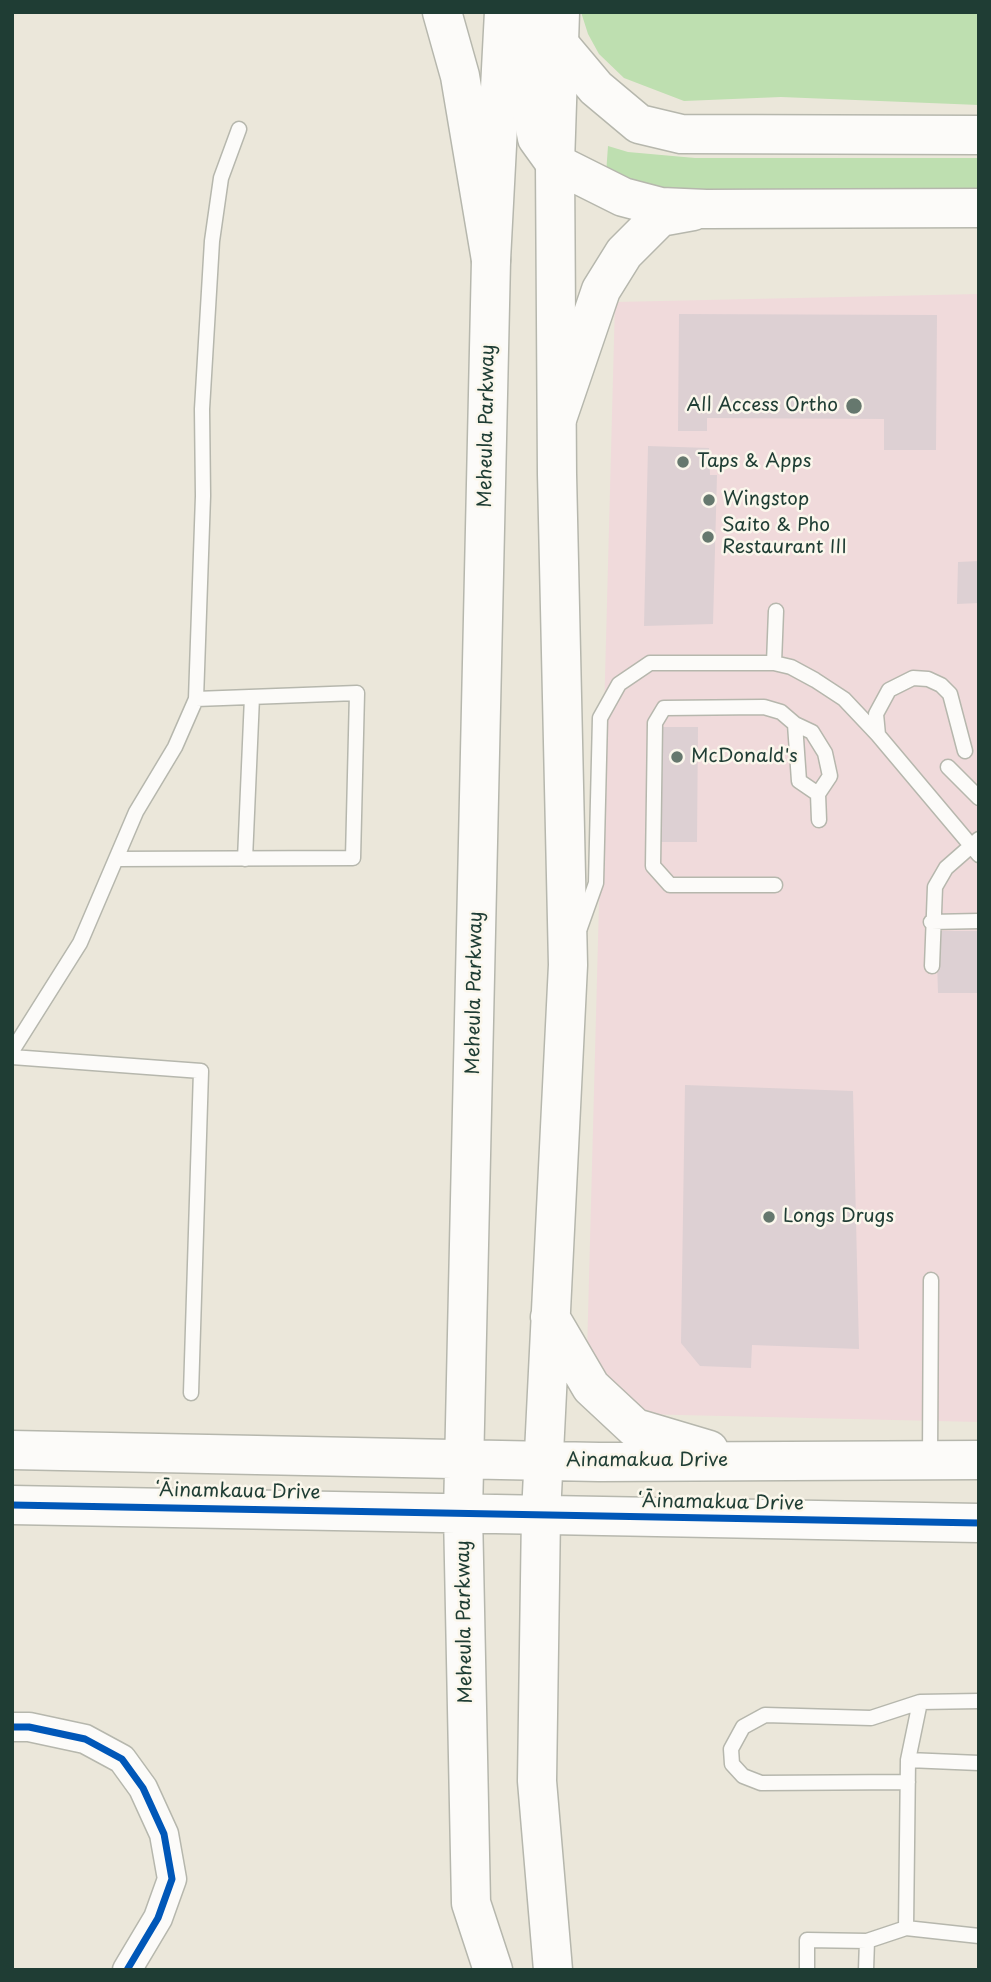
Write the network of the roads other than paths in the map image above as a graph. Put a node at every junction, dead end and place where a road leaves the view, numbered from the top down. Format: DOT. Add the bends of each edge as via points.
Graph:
graph roads {
  1 [pos="442,12"];
  2 [pos="504,12"];
  3 [pos="525,12"];
  4 [pos="559,28"];
  5 [pos="239,129"];
  6 [pos="979,135"];
  7 [pos="555,163"];
  8 [pos="979,208"];
  9 [pos="706,209"];
  10 [pos="491,260"];
  11 [pos="558,416"];
  12 [pos="776,611"];
  13 [pos="774,663"];
  14 [pos="252,697"];
  15 [pos="196,699"];
  16 [pos="795,724"];
  17 [pos="878,735"];
  18 [pos="965,751"];
  19 [pos="948,767"];
  20 [pos="818,794"];
  21 [pos="979,798"];
  22 [pos="819,820"];
  23 [pos="976,847"];
  24 [pos="117,859"];
  25 [pos="245,859"];
  26 [pos="775,885"];
  27 [pos="979,921"];
  28 [pos="931,922"];
  29 [pos="568,965"];
  30 [pos="932,966"];
  31 [pos="12,1051"];
  32 [pos="12,1057"];
  33 [pos="931,1280"];
  34 [pos="550,1317"];
  35 [pos="191,1393"];
  36 [pos="12,1450"];
  37 [pos="930,1458"];
  38 [pos="464,1460"];
  39 [pos="544,1460"];
  40 [pos="979,1460"];
  41 [pos="750,1462"];
  42 [pos="12,1505"];
  43 [pos="463,1513"];
  44 [pos="541,1514"];
  45 [pos="979,1523"];
  46 [pos="979,1701"];
  47 [pos="920,1702"];
  48 [pos="12,1727"];
  49 [pos="908,1760"];
  50 [pos="979,1763"];
  51 [pos="908,1782"];
  52 [pos="906,1928"];
  53 [pos="979,1936"];
  54 [pos="867,1941"];
  55 [pos="127,1970"];
  56 [pos="493,1970"];
  57 [pos="553,1970"];
  58 [pos="807,1970"];
  59 [pos="866,1970"];
  1 -- 10 [label="main road" via="460,76"];
  2 -- 10 [label="main road, Meheula Parkway"];
  3 -- 7 [label="main road" via="527,87 537,138"];
  4 -- 6 [label="main road" via="596,88 639,124 681,134"];
  4 -- 7 [label="main road"];
  5 -- 15 [label="lane" via="221,178 212,241 202,409"];
  7 -- 9 [label="main road" via="623,197 661,207"];
  7 -- 11 [label="main road"];
  8 -- 9 [label="main road"];
  9 -- 11 [label="main road" via="660,217 624,253 601,290"];
  10 -- 38 [label="main road, Meheula Parkway"];
  11 -- 29 [label="main road"];
  12 -- 13 [label="lane"];
  13 -- 17 [label="lane" via="803,673 844,699"];
  13 -- 29 [label="lane" via="650,663 619,684 600,718 596,883"];
  14 -- 15 [label="lane"];
  14 -- 25 [label="lane"];
  14 -- 25 [label="lane" via="357,693 353,858"];
  15 -- 24 [label="lane" via="175,747 136,812"];
  16 -- 20 [label="lane" via="799,780"];
  16 -- 20 [label="lane" via="812,732 825,753 830,776"];
  16 -- 26 [label="lane" via="781,712 764,707 664,708 655,723 653,866 670,885"];
  17 -- 18 [label="lane" via="876,714 888,690 913,678 928,679 950,694"];
  17 -- 23 [label="lane"];
  19 -- 21 [label="lane"];
  20 -- 22 [label="lane"];
  23 -- 28 [label="lane" via="946,867 935,887"];
  24 -- 25 [label="lane"];
  24 -- 31 [label="lane" via="80,943"];
  27 -- 28 [label="lane"];
  28 -- 30 [label="lane"];
  29 -- 34 [label="main road"];
  32 -- 35 [label="lane" via="201,1071"];
  33 -- 37 [label="lane"];
  34 -- 39 [label="main road"];
  34 -- 41 [label="main road" via="591,1387 635,1428"];
  36 -- 38 [label="main road, ʻĀinamkaua Drive"];
  37 -- 40 [label="main road"];
  37 -- 41 [label="main road"];
  38 -- 39 [label="main road, ʻĀinamkaua Drive"];
  38 -- 43 [label="main road, Meheula Parkway"];
  39 -- 41 [label="main road, Ainamakua Drive"];
  39 -- 44 [label="main road"];
  42 -- 43 [label="main road, ʻĀinamkaua Drive"];
  43 -- 44 [label="main road, ʻĀinamakua Drive"];
  43 -- 56 [label="main road, Meheula Parkway" via="471,1903"];
  44 -- 45 [label="main road, ʻĀinamakua Drive"];
  44 -- 57 [label="main road" via="537,1781"];
  46 -- 47 [label="lane"];
  47 -- 49 [label="lane"];
  47 -- 51 [label="lane" via="871,1718 765,1715 743,1727 731,1749 732,1764 743,1776 761,1783"];
  48 -- 55 [label="street" via="85,1739 122,1759 143,1788 164,1834 172,1879 159,1918"];
  49 -- 50 [label="lane"];
  49 -- 51 [label="lane"];
  51 -- 52 [label="lane"];
  52 -- 53 [label="lane"];
  52 -- 54 [label="lane"];
  54 -- 58 [label="lane" via="807,1940"];
  54 -- 59 [label="lane"];
}
